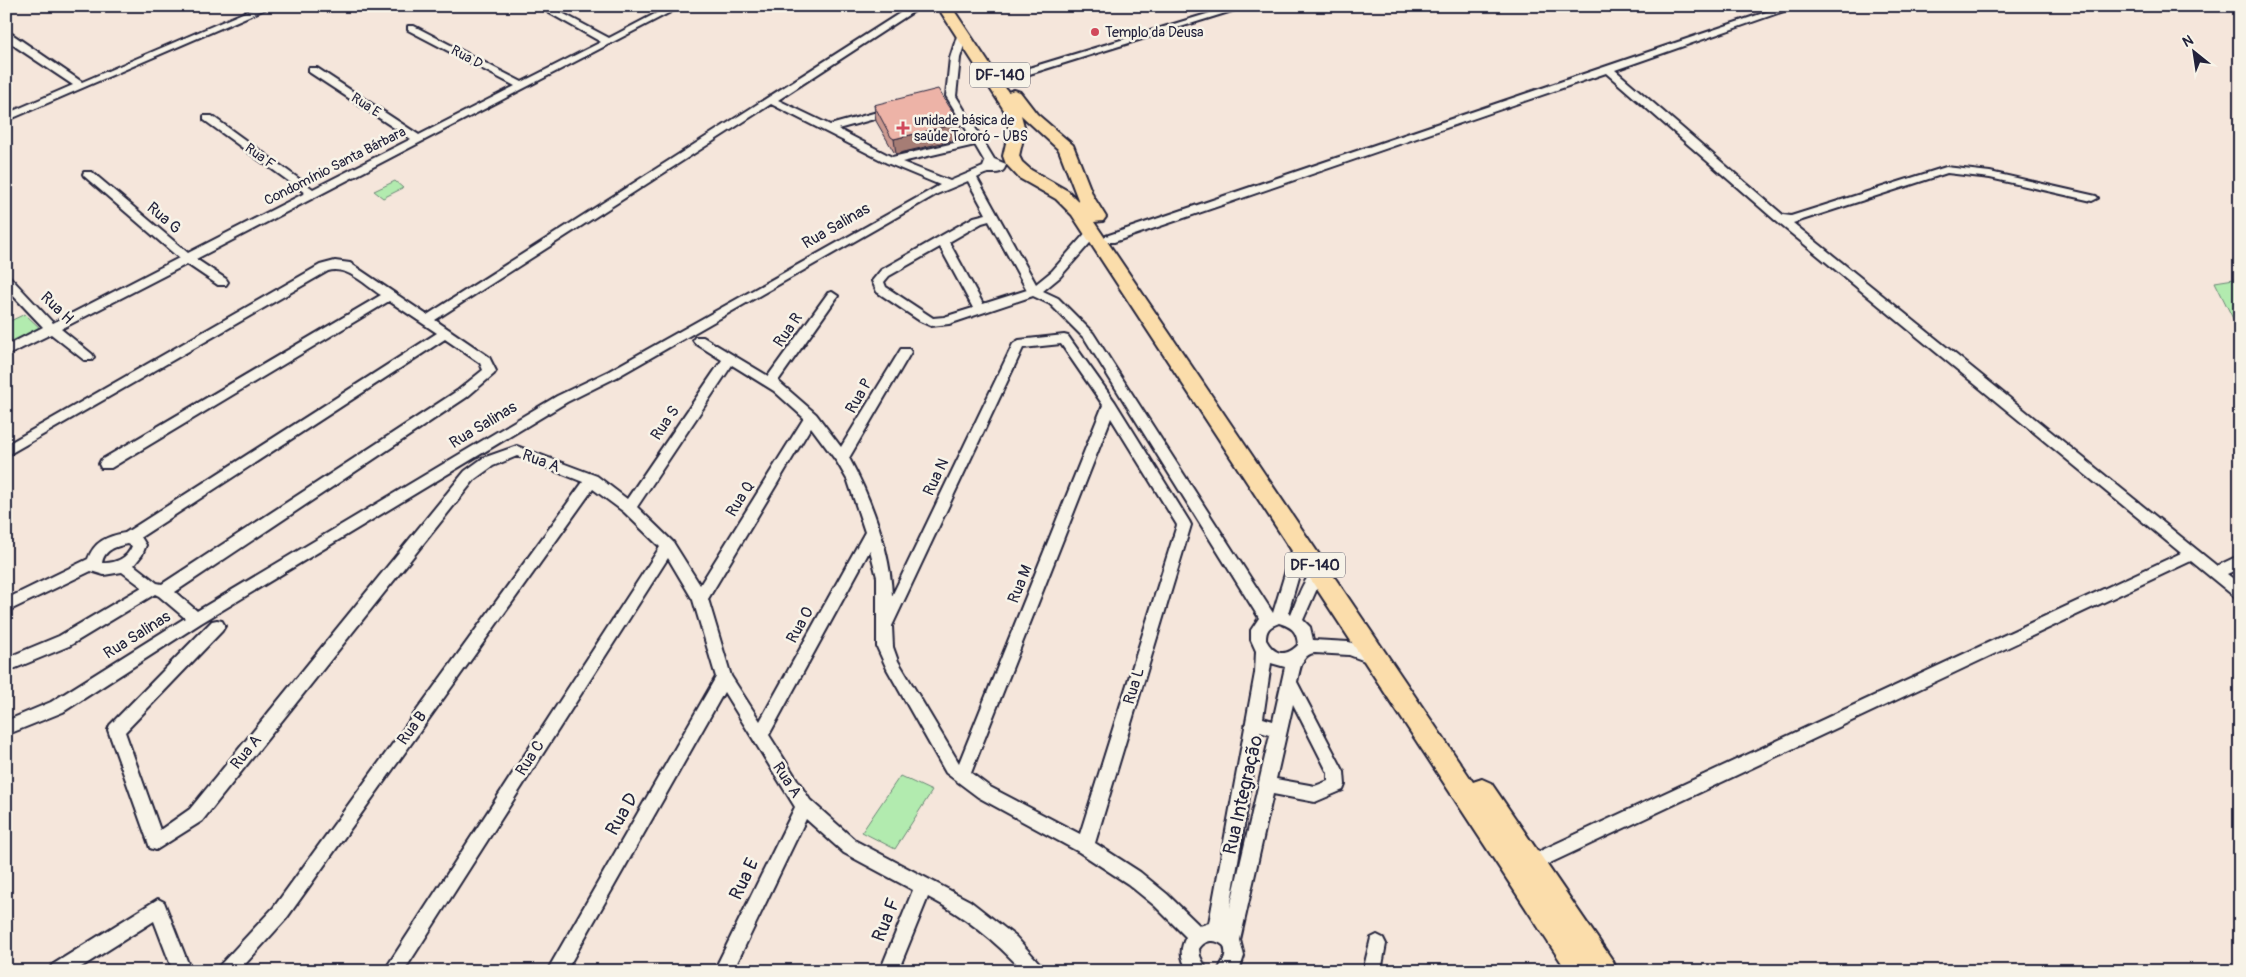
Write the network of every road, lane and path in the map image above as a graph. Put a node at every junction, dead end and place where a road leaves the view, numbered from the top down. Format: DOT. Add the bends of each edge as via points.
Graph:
graph roads {
  1 [pos="268,6"];
  2 [pos="541,6"];
  3 [pos="678,6"];
  4 [pos="918,6"];
  5 [pos="944,6"];
  6 [pos="954,6"];
  7 [pos="1244,6"];
  8 [pos="1794,6"];
  9 [pos="411,28"];
  10 [pos="6,33"];
  11 [pos="963,33"];
  12 [pos="609,42"];
  13 [pos="19,45"];
  14 [pos="6,50"];
  15 [pos="146,60"];
  16 [pos="312,70"];
  17 [pos="1608,70"];
  18 [pos="1003,79"];
  19 [pos="81,86"];
  20 [pos="522,86"];
  21 [pos="772,100"];
  22 [pos="904,108"];
  23 [pos="6,118"];
  24 [pos="208,118"];
  25 [pos="6,124"];
  26 [pos="829,128"];
  27 [pos="1054,137"];
  28 [pos="419,140"];
  29 [pos="977,141"];
  30 [pos="1014,148"];
  31 [pos="1072,159"];
  32 [pos="891,161"];
  33 [pos="993,166"];
  34 [pos="88,174"];
  35 [pos="971,177"];
  36 [pos="1030,177"];
  37 [pos="948,184"];
  38 [pos="313,194"];
  39 [pos="2092,198"];
  40 [pos="993,216"];
  41 [pos="1780,218"];
  42 [pos="1101,235"];
  43 [pos="942,240"];
  44 [pos="188,259"];
  45 [pos="6,280"];
  46 [pos="222,282"];
  47 [pos="1034,292"];
  48 [pos="390,295"];
  49 [pos="832,296"];
  50 [pos="980,309"];
  51 [pos="427,320"];
  52 [pos="52,329"];
  53 [pos="446,333"];
  54 [pos="699,340"];
  55 [pos="6,352"];
  56 [pos="905,352"];
  57 [pos="88,357"];
  58 [pos="730,358"];
  59 [pos="770,383"];
  60 [pos="1110,404"];
  61 [pos="811,417"];
  62 [pos="6,451"];
  63 [pos="842,458"];
  64 [pos="106,464"];
  65 [pos="592,480"];
  66 [pos="629,508"];
  67 [pos="872,532"];
  68 [pos="128,538"];
  69 [pos="1301,544"];
  70 [pos="668,546"];
  71 [pos="2193,554"];
  72 [pos="2240,561"];
  73 [pos="94,564"];
  74 [pos="123,565"];
  75 [pos="1320,573"];
  76 [pos="2216,573"];
  77 [pos="159,590"];
  78 [pos="2240,593"];
  79 [pos="700,598"];
  80 [pos="6,606"];
  81 [pos="196,619"];
  82 [pos="1274,619"];
  83 [pos="1295,621"];
  84 [pos="885,625"];
  85 [pos="217,626"];
  86 [pos="1263,652"];
  87 [pos="1301,652"];
  88 [pos="1377,659"];
  89 [pos="6,665"];
  90 [pos="724,678"];
  91 [pos="1290,683"];
  92 [pos="1254,723"];
  93 [pos="6,728"];
  94 [pos="1279,730"];
  95 [pos="760,736"];
  96 [pos="962,776"];
  97 [pos="1267,785"];
  98 [pos="804,806"];
  99 [pos="1085,846"];
  100 [pos="1531,864"];
  101 [pos="924,885"];
  102 [pos="1197,936"];
  103 [pos="1377,944"];
  104 [pos="1231,955"];
  105 [pos="58,971"];
  106 [pos="182,971"];
  107 [pos="226,971"];
  108 [pos="393,971"];
  109 [pos="556,971"];
  110 [pos="723,971"];
  111 [pos="889,971"];
  112 [pos="1035,971"];
  113 [pos="1198,971"];
  114 [pos="1372,971"];
  115 [pos="1584,971"];
  116 [pos="1603,971"];
  1 -- 15 [label="street"];
  2 -- 12 [label="street"];
  3 -- 12 [label="street, Condomínio Santa Bárbara"];
  4 -- 21 [label="street"];
  5 -- 11 [label="main road, DF-140"];
  6 -- 18 [label="main road, DF-140"];
  7 -- 18 [label="street"];
  8 -- 17 [label="street"];
  9 -- 20 [label="street, Rua D"];
  10 -- 13 [label="street"];
  11 -- 29 [label="street" via="946,97"];
  11 -- 30 [label="main road, DF-140" via="1012,110 1017,124"];
  12 -- 20 [label="street, Condomínio Santa Bárbara"];
  13 -- 14 [label="street"];
  13 -- 19 [label="street"];
  15 -- 19 [label="street"];
  15 -- 25 [label="street"];
  16 -- 28 [label="street, Rua E"];
  17 -- 41 [label="street"];
  17 -- 42 [label="street"];
  18 -- 27 [label="main road, DF-140" via="1031,117"];
  19 -- 23 [label="street"];
  20 -- 28 [label="street, Condomínio Santa Bárbara"];
  21 -- 26 [label="street"];
  21 -- 51 [label="street"];
  22 -- 26 [label="street"];
  24 -- 38 [label="street, Rua F"];
  26 -- 32 [label="street"];
  27 -- 30 [label="main road" via="1033,139"];
  27 -- 31 [label="main road, DF-140" via="1067,148"];
  28 -- 38 [label="street, Condomínio Santa Bárbara"];
  29 -- 32 [label="street"];
  29 -- 33 [label="street"];
  30 -- 33 [label="street, Rua Salinas"];
  30 -- 36 [label="main road, DF-140" via="1014,164"];
  31 -- 36 [label="main road" via="1056,172"];
  31 -- 42 [label="main road, DF-140"];
  32 -- 37 [label="street"];
  33 -- 35 [label="street, Rua Salinas"];
  33 -- 36 [label="street"];
  34 -- 44 [label="street, Rua G"];
  35 -- 37 [label="street, Rua Salinas"];
  35 -- 40 [label="street"];
  36 -- 42 [label="main road, DF-140" via="1070,202"];
  37 -- 81 [label="street, Rua Salinas" via="613,374 562,399"];
  38 -- 44 [label="street, Condomínio Santa Bárbara"];
  39 -- 41 [label="street" via="1990,175 1946,170 1790,220"];
  40 -- 43 [label="street" via="978,220"];
  40 -- 47 [label="street"];
  41 -- 71 [label="street"];
  42 -- 47 [label="street"];
  42 -- 69 [label="main road, DF-140"];
  42 -- 100 [label="main road, DF-140"];
  43 -- 50 [label="street"];
  43 -- 50 [label="street" via="885,273 878,281 881,289 931,322"];
  44 -- 46 [label="street, Rua G"];
  44 -- 52 [label="street, Condomínio Santa Bárbara"];
  45 -- 52 [label="street, Rua H"];
  47 -- 50 [label="street"];
  47 -- 82 [label="street" via="1054,301 1089,336"];
  48 -- 51 [label="street"];
  48 -- 62 [label="street" via="346,266 324,268"];
  48 -- 64 [label="street"];
  49 -- 59 [label="street, Rua R"];
  51 -- 53 [label="street"];
  52 -- 55 [label="street, Condomínio Santa Bárbara"];
  52 -- 57 [label="street, Rua H"];
  53 -- 68 [label="street"];
  53 -- 77 [label="street" via="484,360 490,371 462,394"];
  54 -- 58 [label="street"];
  56 -- 63 [label="street, Rua P"];
  58 -- 59 [label="street"];
  58 -- 66 [label="street, Rua S"];
  59 -- 61 [label="street"];
  60 -- 84 [label="street, Rua N" via="1064,339 1019,344"];
  60 -- 96 [label="street, Rua M"];
  60 -- 99 [label="street, Rua L" via="1184,525"];
  61 -- 63 [label="street"];
  61 -- 79 [label="street, Rua Q"];
  63 -- 67 [label="street" via="855,482"];
  65 -- 66 [label="street, Rua A"];
  65 -- 85 [label="street, Rua A" via="517,451 488,462 470,475 196,816 156,842 116,730"];
  65 -- 107 [label="street, Rua B" via="280,913"];
  66 -- 70 [label="street, Rua A"];
  67 -- 84 [label="street" via="884,577"];
  67 -- 95 [label="street, Rua O"];
  68 -- 73 [label="street" via="104,546 94,557"];
  68 -- 74 [label="street" via="139,545 138,551"];
  69 -- 75 [label="main road, DF-140"];
  69 -- 82 [label="street"];
  70 -- 79 [label="street, Rua A"];
  70 -- 108 [label="street, Rua C"];
  71 -- 76 [label="street"];
  71 -- 100 [label="street"];
  72 -- 76 [label="street"];
  73 -- 74 [label="street" via="104,570"];
  73 -- 80 [label="street"];
  74 -- 77 [label="street"];
  75 -- 83 [label="street" via="1313,580"];
  75 -- 88 [label="main road, DF-140"];
  76 -- 78 [label="street"];
  77 -- 81 [label="street"];
  77 -- 89 [label="street" via="64,641"];
  79 -- 90 [label="street, Rua A"];
  81 -- 93 [label="street, Rua Salinas" via="57,707"];
  82 -- 83 [label="street"];
  82 -- 86 [label="street" via="1262,624 1257,638"];
  83 -- 87 [label="street" via="1305,632"];
  84 -- 96 [label="street" via="885,647 892,664 952,768"];
  86 -- 87 [label="street" via="1278,660"];
  86 -- 92 [label="street, Rua Integração" via="1263,673"];
  87 -- 88 [label="street" via="1325,645 1346,648"];
  87 -- 91 [label="street, Rua Integração"];
  88 -- 115 [label="main road, DF-140"];
  90 -- 95 [label="street, Rua A"];
  90 -- 109 [label="street, Rua D"];
  91 -- 94 [label="street, Rua Integração"];
  91 -- 97 [label="street" via="1336,772 1337,785 1315,794"];
  92 -- 94 [label="street"];
  92 -- 104 [label="street, Rua Integração"];
  94 -- 97 [label="street, Rua Integração"];
  95 -- 98 [label="street, Rua A"];
  96 -- 99 [label="street" via="984,792"];
  97 -- 104 [label="street, Rua Integração"];
  98 -- 101 [label="street, Rua A" via="850,847"];
  98 -- 110 [label="street, Rua E"];
  99 -- 102 [label="street" via="1134,878"];
  100 -- 116 [label="main road, DF-140"];
  101 -- 111 [label="street, Rua F"];
  101 -- 112 [label="street, Rua A" via="964,907 1010,943"];
  102 -- 104 [label="street" via="1206,931"];
  102 -- 113 [label="street" via="1191,944 1190,954"];
  103 -- 114 [label="street"];
  105 -- 106 [label="street" via="158,908"];
}
